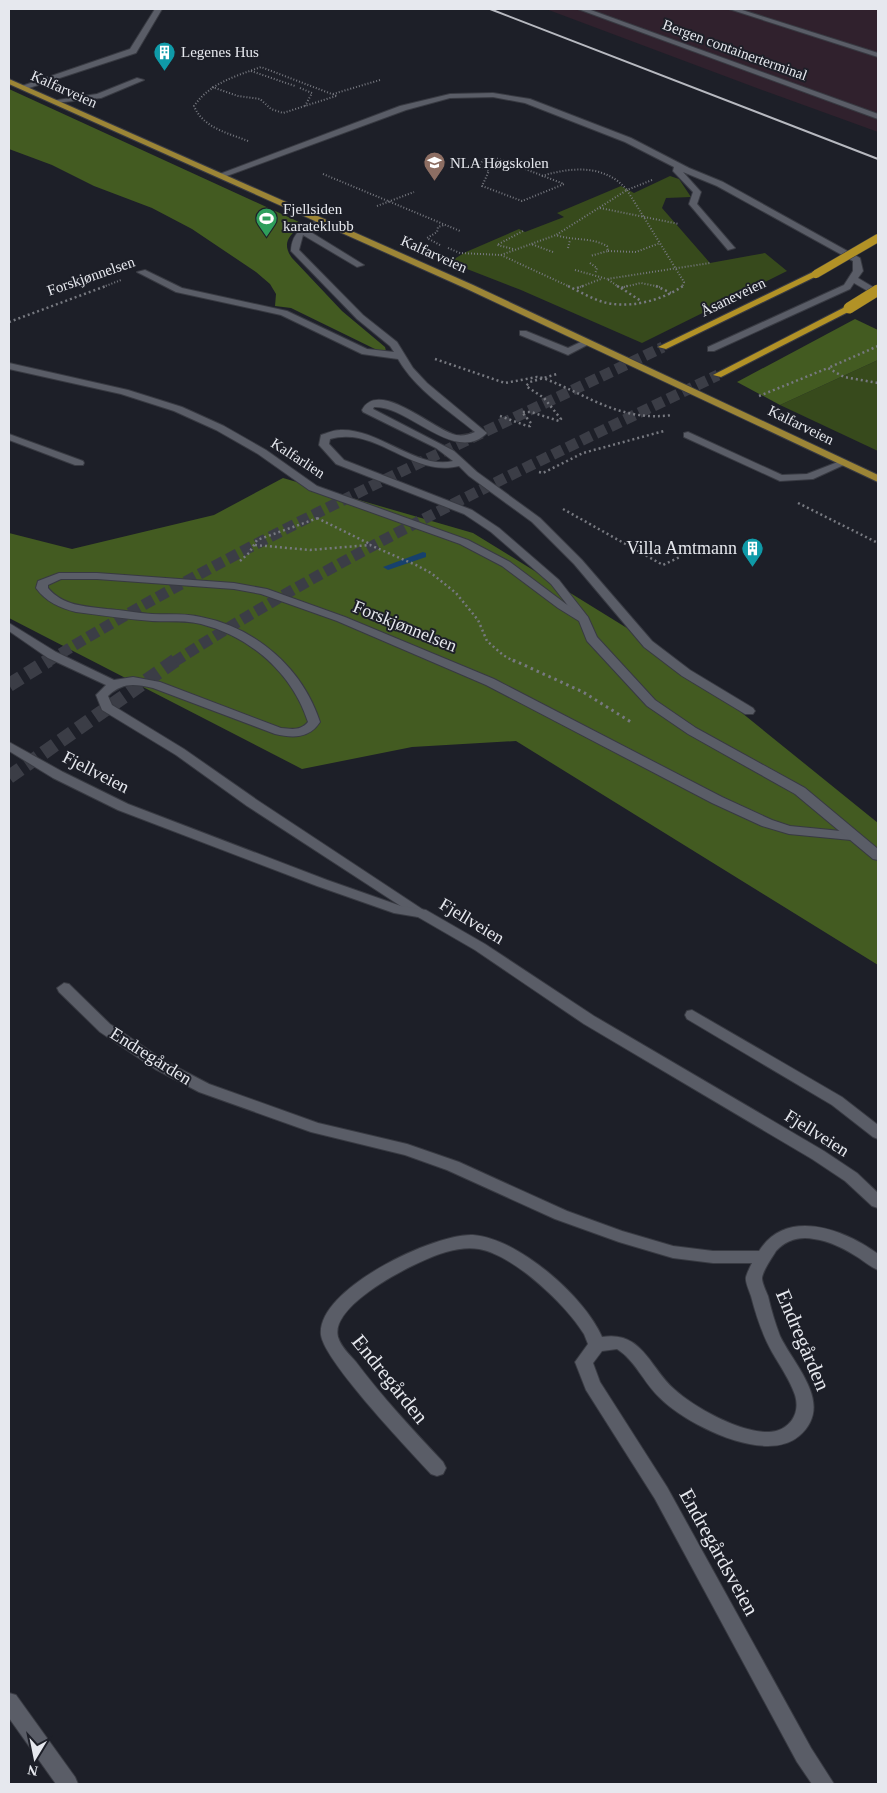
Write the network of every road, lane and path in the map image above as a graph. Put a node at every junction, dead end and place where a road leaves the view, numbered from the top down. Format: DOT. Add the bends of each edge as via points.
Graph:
graph roads {
  1 [pos="158,9"];
  2 [pos="582,9"];
  3 [pos="733,9"];
  4 [pos="878,55"];
  5 [pos="251,71"];
  6 [pos="140,80"];
  7 [pos="380,80"];
  8 [pos="9,81"];
  9 [pos="295,86"];
  10 [pos="23,87"];
  11 [pos="212,87"];
  12 [pos="300,88"];
  13 [pos="333,94"];
  14 [pos="55,102"];
  15 [pos="305,106"];
  16 [pos="878,117"];
  17 [pos="279,154"];
  18 [pos="665,160"];
  19 [pos="676,168"];
  20 [pos="323,174"];
  21 [pos="221,175"];
  22 [pos="542,176"];
  23 [pos="627,190"];
  24 [pos="414,192"];
  25 [pos="388,202"];
  26 [pos="377,206"];
  27 [pos="599,207"];
  28 [pos="643,217"];
  29 [pos="324,221"];
  30 [pos="444,225"];
  31 [pos="303,230"];
  32 [pos="460,231"];
  33 [pos="523,231"];
  34 [pos="556,235"];
  35 [pos="878,238"];
  36 [pos="570,240"];
  37 [pos="660,243"];
  38 [pos="531,244"];
  39 [pos="568,248"];
  40 [pos="731,248"];
  41 [pos="513,249"];
  42 [pos="608,251"];
  43 [pos="553,252"];
  44 [pos="501,255"];
  45 [pos="590,256"];
  46 [pos="710,263"];
  47 [pos="590,264"];
  48 [pos="360,265"];
  49 [pos="677,269"];
  50 [pos="575,270"];
  51 [pos="142,272"];
  52 [pos="595,274"];
  53 [pos="601,279"];
  54 [pos="607,279"];
  55 [pos="854,279"];
  56 [pos="576,288"];
  57 [pos="621,288"];
  58 [pos="878,290"];
  59 [pos="671,293"];
  60 [pos="878,294"];
  61 [pos="641,301"];
  62 [pos="9,322"];
  63 [pos="522,333"];
  64 [pos="588,342"];
  65 [pos="878,346"];
  66 [pos="663,347"];
  67 [pos="711,350"];
  68 [pos="400,356"];
  69 [pos="434,359"];
  70 [pos="9,366"];
  71 [pos="828,368"];
  72 [pos="718,376"];
  73 [pos="544,378"];
  74 [pos="878,383"];
  75 [pos="758,396"];
  76 [pos="677,414"];
  77 [pos="510,420"];
  78 [pos="671,429"];
  79 [pos="688,435"];
  80 [pos="9,437"];
  81 [pos="461,462"];
  82 [pos="843,462"];
  83 [pos="79,464"];
  84 [pos="539,472"];
  85 [pos="784,478"];
  86 [pos="878,479"];
  87 [pos="560,508"];
  88 [pos="318,518"];
  89 [pos="878,542"];
  90 [pos="254,545"];
  91 [pos="680,557"];
  92 [pos="242,560"];
  93 [pos="584,619"];
  94 [pos="9,626"];
  95 [pos="112,684"];
  96 [pos="583,692"];
  97 [pos="748,710"];
  98 [pos="9,746"];
  99 [pos="851,836"];
  100 [pos="878,856"];
  101 [pos="421,913"];
  102 [pos="64,988"];
  103 [pos="692,1015"];
  104 [pos="878,1133"];
  105 [pos="878,1202"];
  106 [pos="763,1257"];
  107 [pos="878,1263"];
  108 [pos="597,1345"];
  109 [pos="437,1468"];
  110 [pos="9,1702"];
  111 [pos="68,1784"];
  112 [pos="824,1784"];
  1 -- 10 [label="street" via="133,51"];
  2 -- 16 [label="street, Bergen containerterminal"];
  3 -- 4 [label="street"];
  5 -- 9 [label="path"];
  5 -- 11 [label="path"];
  5 -- 13 [label="path" via="261,66"];
  6 -- 14 [label="street" via="98,96"];
  7 -- 13 [label="path"];
  8 -- 10 [label="main road, Kalfarveien"];
  10 -- 14 [label="main road, Kalfarveien"];
  11 -- 15 [label="path" via="260,99 271,109 283,113"];
  11 -- 17 [label="path" via="200,95 194,106 196,115 212,126"];
  12 -- 15 [label="path" via="312,93"];
  13 -- 15 [label="path" via="337,96"];
  14 -- 21 [label="main road, Kalfarveien"];
  17 -- 18 [label="street" via="403,108 450,96 472,95 527,101 628,140"];
  17 -- 21 [label="street"];
  18 -- 19 [label="street"];
  18 -- 55 [label="street" via="720,184 856,260 858,271"];
  19 -- 23 [label="path"];
  19 -- 40 [label="street" via="697,192 693,204"];
  20 -- 25 [label="path"];
  21 -- 29 [label="main road, Kalfarveien"];
  22 -- 22 [label="path" via="564,184 522,201 482,186 489,171 479,166 485,157 492,158"];
  22 -- 23 [label="path" via="571,168 586,169 622,183"];
  23 -- 27 [label="path"];
  23 -- 28 [label="path"];
  24 -- 25 [label="path"];
  25 -- 26 [label="path"];
  25 -- 30 [label="path"];
  27 -- 28 [label="path"];
  27 -- 34 [label="path"];
  28 -- 37 [label="path"];
  29 -- 31 [label="street"];
  29 -- 64 [label="main road, Kalfarveien"];
  30 -- 32 [label="path"];
  30 -- 44 [label="path" via="428,238 460,253"];
  31 -- 48 [label="street"];
  31 -- 68 [label="street" via="295,240 295,251 360,317 394,344"];
  33 -- 41 [label="path" via="497,245"];
  34 -- 36 [label="path"];
  34 -- 38 [label="path"];
  35 -- 66 [label="highway, Åsaneveien, bridge" via="816,274"];
  36 -- 39 [label="path"];
  36 -- 42 [label="path" via="597,240 607,246"];
  37 -- 42 [label="path" via="636,252"];
  37 -- 49 [label="path"];
  38 -- 41 [label="path"];
  38 -- 43 [label="path"];
  41 -- 44 [label="path"];
  42 -- 45 [label="path"];
  44 -- 56 [label="path"];
  46 -- 49 [label="path"];
  47 -- 52 [label="path" via="597,268"];
  49 -- 54 [label="path" via="644,271"];
  49 -- 59 [label="path" via="683,286"];
  50 -- 52 [label="path"];
  51 -- 62 [label="path, Forskjønnelsen"];
  51 -- 68 [label="street, Forskjønnelsen" via="179,290 284,313 365,352"];
  52 -- 53 [label="path"];
  53 -- 54 [label="path"];
  53 -- 56 [label="path"];
  54 -- 57 [label="path"];
  55 -- 60 [label="street"];
  55 -- 67 [label="street" via="847,287"];
  56 -- 61 [label="path" via="601,301 617,304"];
  57 -- 59 [label="path" via="644,282 658,285"];
  57 -- 61 [label="path"];
  58 -- 72 [label="highway, bridge"];
  59 -- 61 [label="path"];
  63 -- 64 [label="street" via="568,352"];
  64 -- 82 [label="main road, Kalfarveien"];
  65 -- 71 [label="path"];
  68 -- 81 [label="street" via="424,385 482,433 473,438 452,437 379,402 370,404 366,410 422,437"];
  69 -- 73 [label="path" via="505,383"];
  70 -- 93 [label="street, Kalfarlien" via="124,392 178,409 262,452 313,488 466,543 506,564"];
  71 -- 74 [label="path" via="844,377"];
  71 -- 75 [label="path"];
  73 -- 76 [label="path" via="616,412 658,419"];
  73 -- 77 [label="path" via="526,386 553,407 561,419 522,412 530,426"];
  78 -- 84 [label="path" via="583,453 543,473"];
  79 -- 85 [label="street, Kalfarveien" via="771,475"];
  80 -- 83 [label="street"];
  81 -- 93 [label="street" via="444,466 427,463 357,434 343,432 325,437 324,445 340,462 468,512 488,525 556,582"];
  81 -- 97 [label="street" via="536,520 578,562 648,644 686,673"];
  82 -- 85 [label="street, Kalfarveien" via="809,477"];
  82 -- 86 [label="main road, Kalfarveien"];
  85 -- 89 [label="path" via="783,495"];
  87 -- 91 [label="path" via="612,535 624,546 664,565"];
  88 -- 90 [label="path" via="257,540"];
  90 -- 92 [label="path"];
  90 -- 96 [label="path" via="310,550 370,545 416,565 456,593 478,620 487,640 503,655"];
  93 -- 99 [label="street" via="591,638 651,703 692,731 800,791"];
  94 -- 95 [label="lane" via="52,655"];
  95 -- 99 [label="street, Forskjønnelsen" via="135,681 156,685 279,731 296,734 314,722 310,705 293,676 270,655 223,627 200,620 76,609 48,596 42,583 60,576 96,576 263,591 340,619 490,682 717,800 768,823 806,833"];
  95 -- 101 [label="street" via="102,695 106,707 180,752"];
  98 -- 101 [label="street, Fjellveien" via="123,807 322,883 399,910"];
  99 -- 100 [label="street"];
  101 -- 105 [label="street, Fjellveien" via="480,947 588,1020 818,1154 851,1177"];
  102 -- 106 [label="street, Endregården" via="106,1028 160,1065 204,1088 316,1128 408,1150 453,1166 561,1215 620,1236 673,1252 713,1257"];
  103 -- 104 [label="street, Fjellveien" via="837,1101"];
  106 -- 107 [label="street, Endregården" via="774,1243 791,1234 816,1233 842,1239 865,1251"];
  106 -- 108 [label="street, Endregården" via="754,1278 772,1336 804,1394 808,1414 803,1424 789,1434 760,1441 717,1425 668,1394 630,1349 619,1342"];
  108 -- 109 [label="street, Endregården" via="583,1320 540,1275 514,1255 486,1244 454,1243 427,1252 398,1265 356,1292 338,1307 330,1320 329,1333 334,1347 376,1403"];
  108 -- 112 [label="street, Endregårdsveien" via="584,1362 592,1385 661,1493 804,1755"];
  110 -- 111 [label="street"];
}
